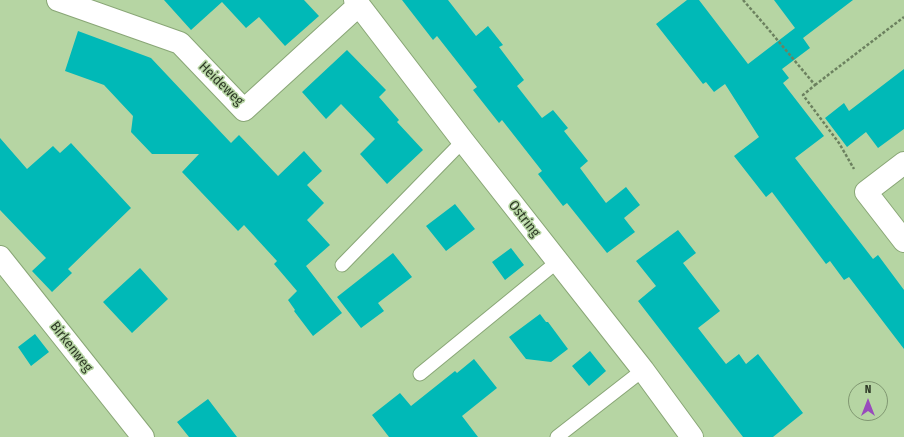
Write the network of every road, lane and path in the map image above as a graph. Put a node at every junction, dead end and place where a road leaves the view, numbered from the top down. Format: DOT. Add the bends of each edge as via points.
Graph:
graph roads {
  1 [pos="58,0"];
  2 [pos="743,0"];
  3 [pos="357,2"];
  4 [pos="904,17"];
  5 [pos="815,85"];
  6 [pos="463,141"];
  7 [pos="904,163"];
  8 [pos="866,192"];
  9 [pos="904,241"];
  10 [pos="0,257"];
  11 [pos="557,262"];
  12 [pos="342,265"];
  13 [pos="643,370"];
  14 [pos="420,374"];
  15 [pos="142,437"];
  16 [pos="557,437"];
  17 [pos="692,437"];
  1 -- 3 [label="street, Heideweg" via="180,43 244,110"];
  2 -- 5 [label="path"];
  3 -- 6 [label="street, Ostring"];
  4 -- 5 [label="path"];
  5 -- 8 [label="path" via="803,95 838,144"];
  6 -- 11 [label="street, Ostring"];
  6 -- 12 [label="lane"];
  7 -- 8 [label="street"];
  8 -- 9 [label="street"];
  10 -- 15 [label="street, Birkenweg"];
  11 -- 13 [label="street, Ostring"];
  11 -- 14 [label="lane"];
  13 -- 16 [label="lane"];
  13 -- 17 [label="street, Ostring"];
}
